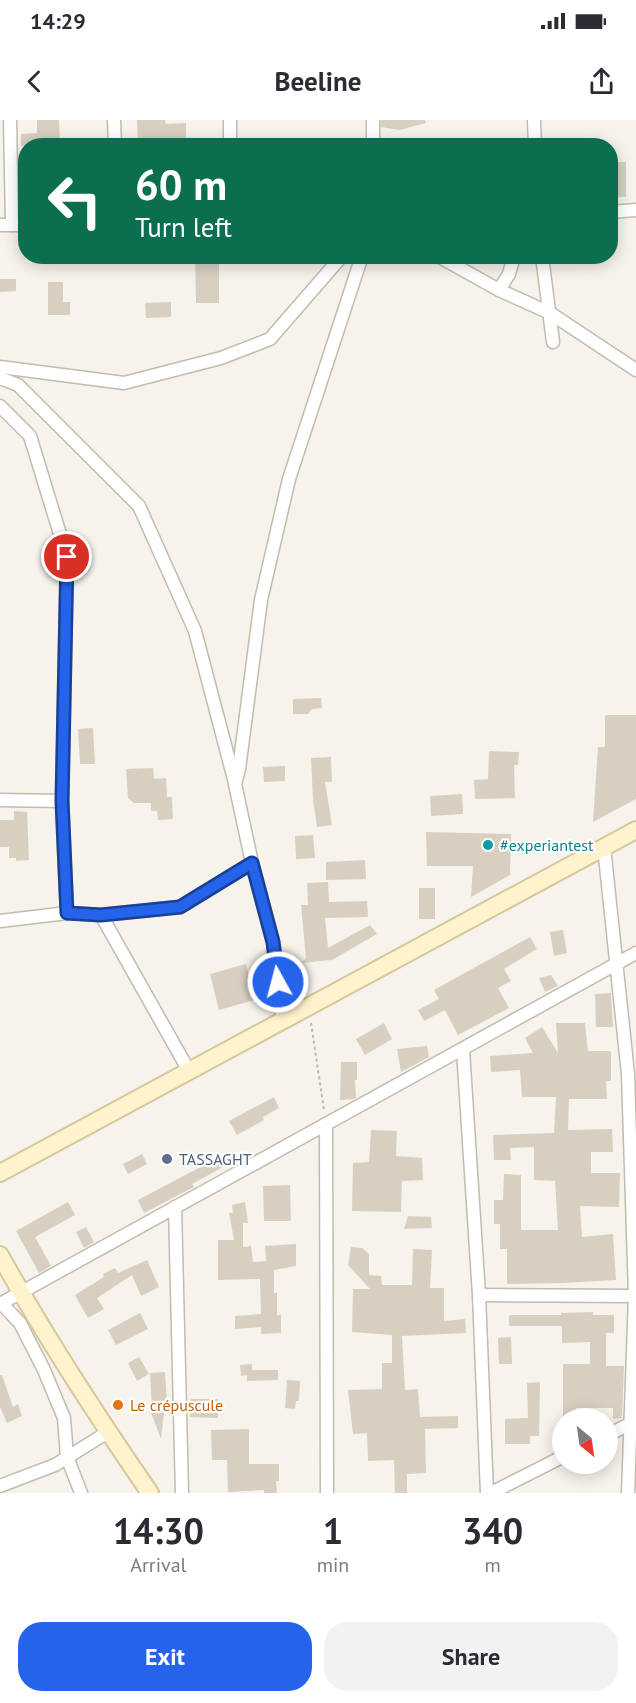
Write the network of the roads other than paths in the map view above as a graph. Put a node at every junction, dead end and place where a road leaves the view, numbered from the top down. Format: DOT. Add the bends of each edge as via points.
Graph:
graph roads {
  1 [pos="10,120"];
  2 [pos="114,120"];
  3 [pos="230,120"];
  4 [pos="373,120"];
  5 [pos="534,120"];
  6 [pos="115,138"];
  7 [pos="231,138"];
  8 [pos="374,138"];
  9 [pos="535,138"];
  10 [pos="636,210"];
  11 [pos="618,211"];
  12 [pos="6,225"];
  13 [pos="335,264"];
  14 [pos="359,264"];
  15 [pos="452,264"];
  16 [pos="512,264"];
  17 [pos="543,264"];
  18 [pos="499,290"];
  19 [pos="549,313"];
  20 [pos="553,342"];
  21 [pos="0,367"];
  22 [pos="636,370"];
  23 [pos="0,378"];
  24 [pos="0,406"];
  25 [pos="235,783"];
  26 [pos="0,800"];
  27 [pos="62,801"];
  28 [pos="636,830"];
  29 [pos="604,848"];
  30 [pos="252,863"];
  31 [pos="67,913"];
  32 [pos="101,915"];
  33 [pos="0,921"];
  34 [pos="636,953"];
  35 [pos="617,964"];
  36 [pos="283,1022"];
  37 [pos="463,1050"];
  38 [pos="189,1071"];
  39 [pos="632,1074"];
  40 [pos="326,1124"];
  41 [pos="0,1173"];
  42 [pos="175,1207"];
  43 [pos="0,1255"];
  44 [pos="21,1293"];
  45 [pos="479,1295"];
  46 [pos="635,1296"];
  47 [pos="0,1304"];
  48 [pos="634,1422"];
  49 [pos="618,1430"];
  50 [pos="108,1432"];
  51 [pos="67,1457"];
  52 [pos="552,1462"];
  53 [pos="0,1486"];
  54 [pos="81,1493"];
  55 [pos="150,1493"];
  56 [pos="182,1493"];
  57 [pos="327,1493"];
  58 [pos="489,1493"];
  59 [pos="628,1493"];
  1 -- 12 [label="street"];
  2 -- 6 [label="street"];
  3 -- 7 [label="street"];
  4 -- 8 [label="street"];
  5 -- 9 [label="street"];
  10 -- 11 [label="street"];
  13 -- 21 [label="street" via="270,339 221,358 124,382"];
  14 -- 25 [label="street" via="289,479 261,600"];
  15 -- 18 [label="street"];
  16 -- 18 [label="street"];
  17 -- 19 [label="street"];
  18 -- 19 [label="street"];
  19 -- 20 [label="street"];
  19 -- 22 [label="street"];
  23 -- 25 [label="street" via="18,385 139,506 195,631"];
  24 -- 27 [label="street" via="30,436 67,557"];
  25 -- 30 [label="street"];
  26 -- 27 [label="street"];
  27 -- 31 [label="street"];
  28 -- 29 [label="street"];
  29 -- 35 [label="street"];
  29 -- 36 [label="street"];
  30 -- 32 [label="street" via="180,907"];
  30 -- 36 [label="street" via="273,942"];
  31 -- 32 [label="street"];
  31 -- 33 [label="street"];
  32 -- 38 [label="street"];
  34 -- 35 [label="street"];
  35 -- 37 [label="street"];
  35 -- 39 [label="street"];
  36 -- 38 [label="street"];
  37 -- 40 [label="street"];
  37 -- 45 [label="street"];
  38 -- 41 [label="street"];
  39 -- 46 [label="street"];
  40 -- 42 [label="street"];
  40 -- 57 [label="street"];
  42 -- 44 [label="street"];
  42 -- 56 [label="street"];
  43 -- 44 [label="street"];
  44 -- 47 [label="street"];
  44 -- 50 [label="street"];
  45 -- 46 [label="street"];
  45 -- 58 [label="street"];
  46 -- 48 [label="street"];
  47 -- 51 [label="street" via="20,1323 44,1370 64,1418"];
  48 -- 49 [label="street"];
  48 -- 59 [label="street"];
  50 -- 51 [label="street"];
  50 -- 55 [label="street"];
  51 -- 53 [label="street"];
  51 -- 54 [label="street"];
  52 -- 58 [label="street"];
}
